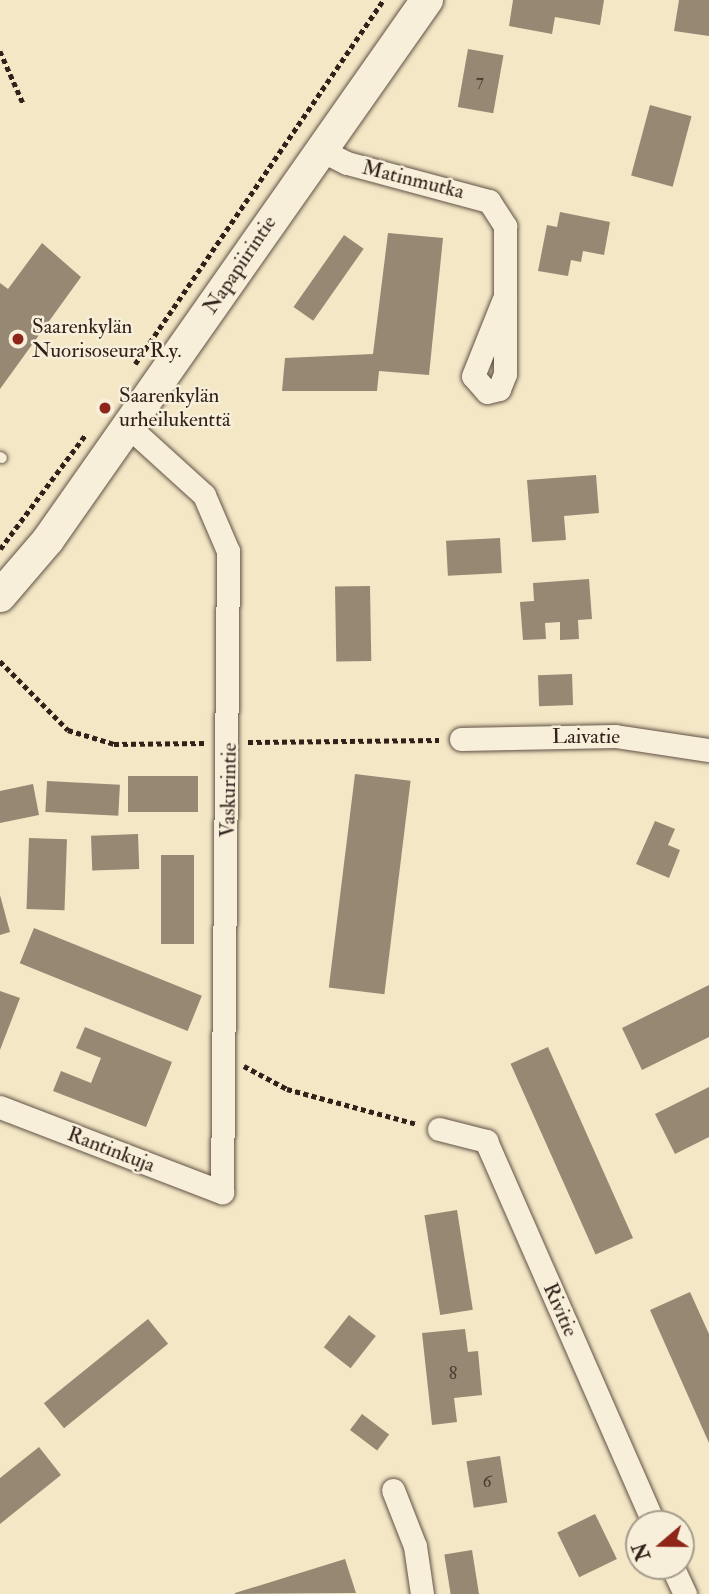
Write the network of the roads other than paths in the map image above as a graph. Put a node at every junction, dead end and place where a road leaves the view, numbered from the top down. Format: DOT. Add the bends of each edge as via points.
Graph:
graph roads {
  1 [pos="427,0"];
  2 [pos="319,149"];
  3 [pos="503,301"];
  4 [pos="128,426"];
  5 [pos="0,596"];
  6 [pos="461,739"];
  7 [pos="709,750"];
  8 [pos="0,1107"];
  9 [pos="439,1129"];
  10 [pos="222,1192"];
  11 [pos="393,1490"];
  12 [pos="648,1510"];
  13 [pos="422,1594"];
  1 -- 2 [label="main road, Napapiirintie"];
  2 -- 3 [label="street, Matinmutka" via="347,163 489,201 505,226"];
  2 -- 4 [label="main road, Napapiirintie"];
  4 -- 5 [label="main road, Napapiirintie" via="48,540"];
  4 -- 10 [label="street, Vaskurintie" via="204,495 228,551"];
  6 -- 7 [label="street, Laivatie" via="615,736"];
  8 -- 10 [label="street, Rantinkuja"];
  9 -- 12 [label="street, Rivitie" via="486,1141"];
  11 -- 13 [label="street" via="415,1546"];
}
